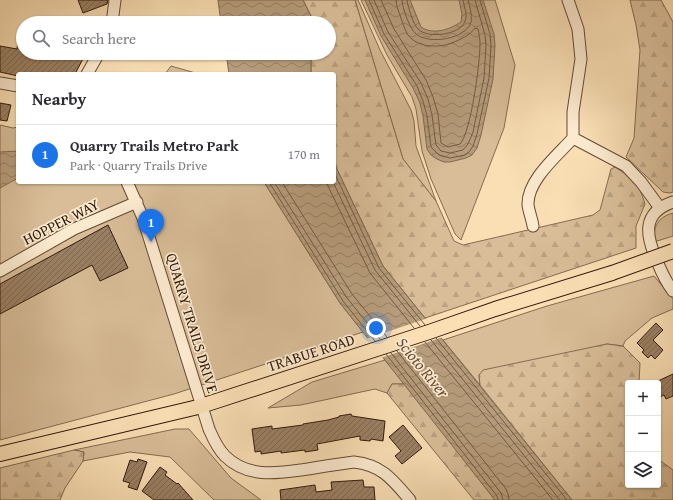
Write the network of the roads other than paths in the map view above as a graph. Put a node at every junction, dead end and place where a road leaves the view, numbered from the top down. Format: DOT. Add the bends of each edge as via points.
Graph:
graph roads {
  1 [pos="115,0"];
  2 [pos="568,0"];
  3 [pos="113,16"];
  4 [pos="95,60"];
  5 [pos="88,72"];
  6 [pos="0,83"];
  7 [pos="16,86"];
  8 [pos="573,138"];
  9 [pos="128,184"];
  10 [pos="137,202"];
  11 [pos="673,202"];
  12 [pos="660,208"];
  13 [pos="533,226"];
  14 [pos="673,251"];
  15 [pos="0,271"];
  16 [pos="673,291"];
  17 [pos="202,406"];
  18 [pos="0,454"];
  19 [pos="410,500"];
  1 -- 3 [label="street"];
  2 -- 8 [label="street" via="578,29 581,59 573,112"];
  4 -- 5 [label="street"];
  6 -- 7 [label="street"];
  8 -- 12 [label="street" via="626,166"];
  8 -- 13 [label="street" via="533,184 528,205"];
  9 -- 10 [label="street, QUARRY TRAILS DRIVE"];
  10 -- 15 [label="street, HOPPER WAY" via="74,228"];
  10 -- 17 [label="street, QUARRY TRAILS DRIVE"];
  11 -- 12 [label="street"];
  12 -- 16 [label="street" via="651,218 647,232 659,267"];
  14 -- 17 [label="main road, TRABUE ROAD, bridge"];
  17 -- 18 [label="main road, TRABUE ROAD"];
  17 -- 19 [label="street, QUARRY TRAILS DRIVE" via="209,429 219,448 229,460 242,468 256,473 279,473 362,462 383,471"];
}
